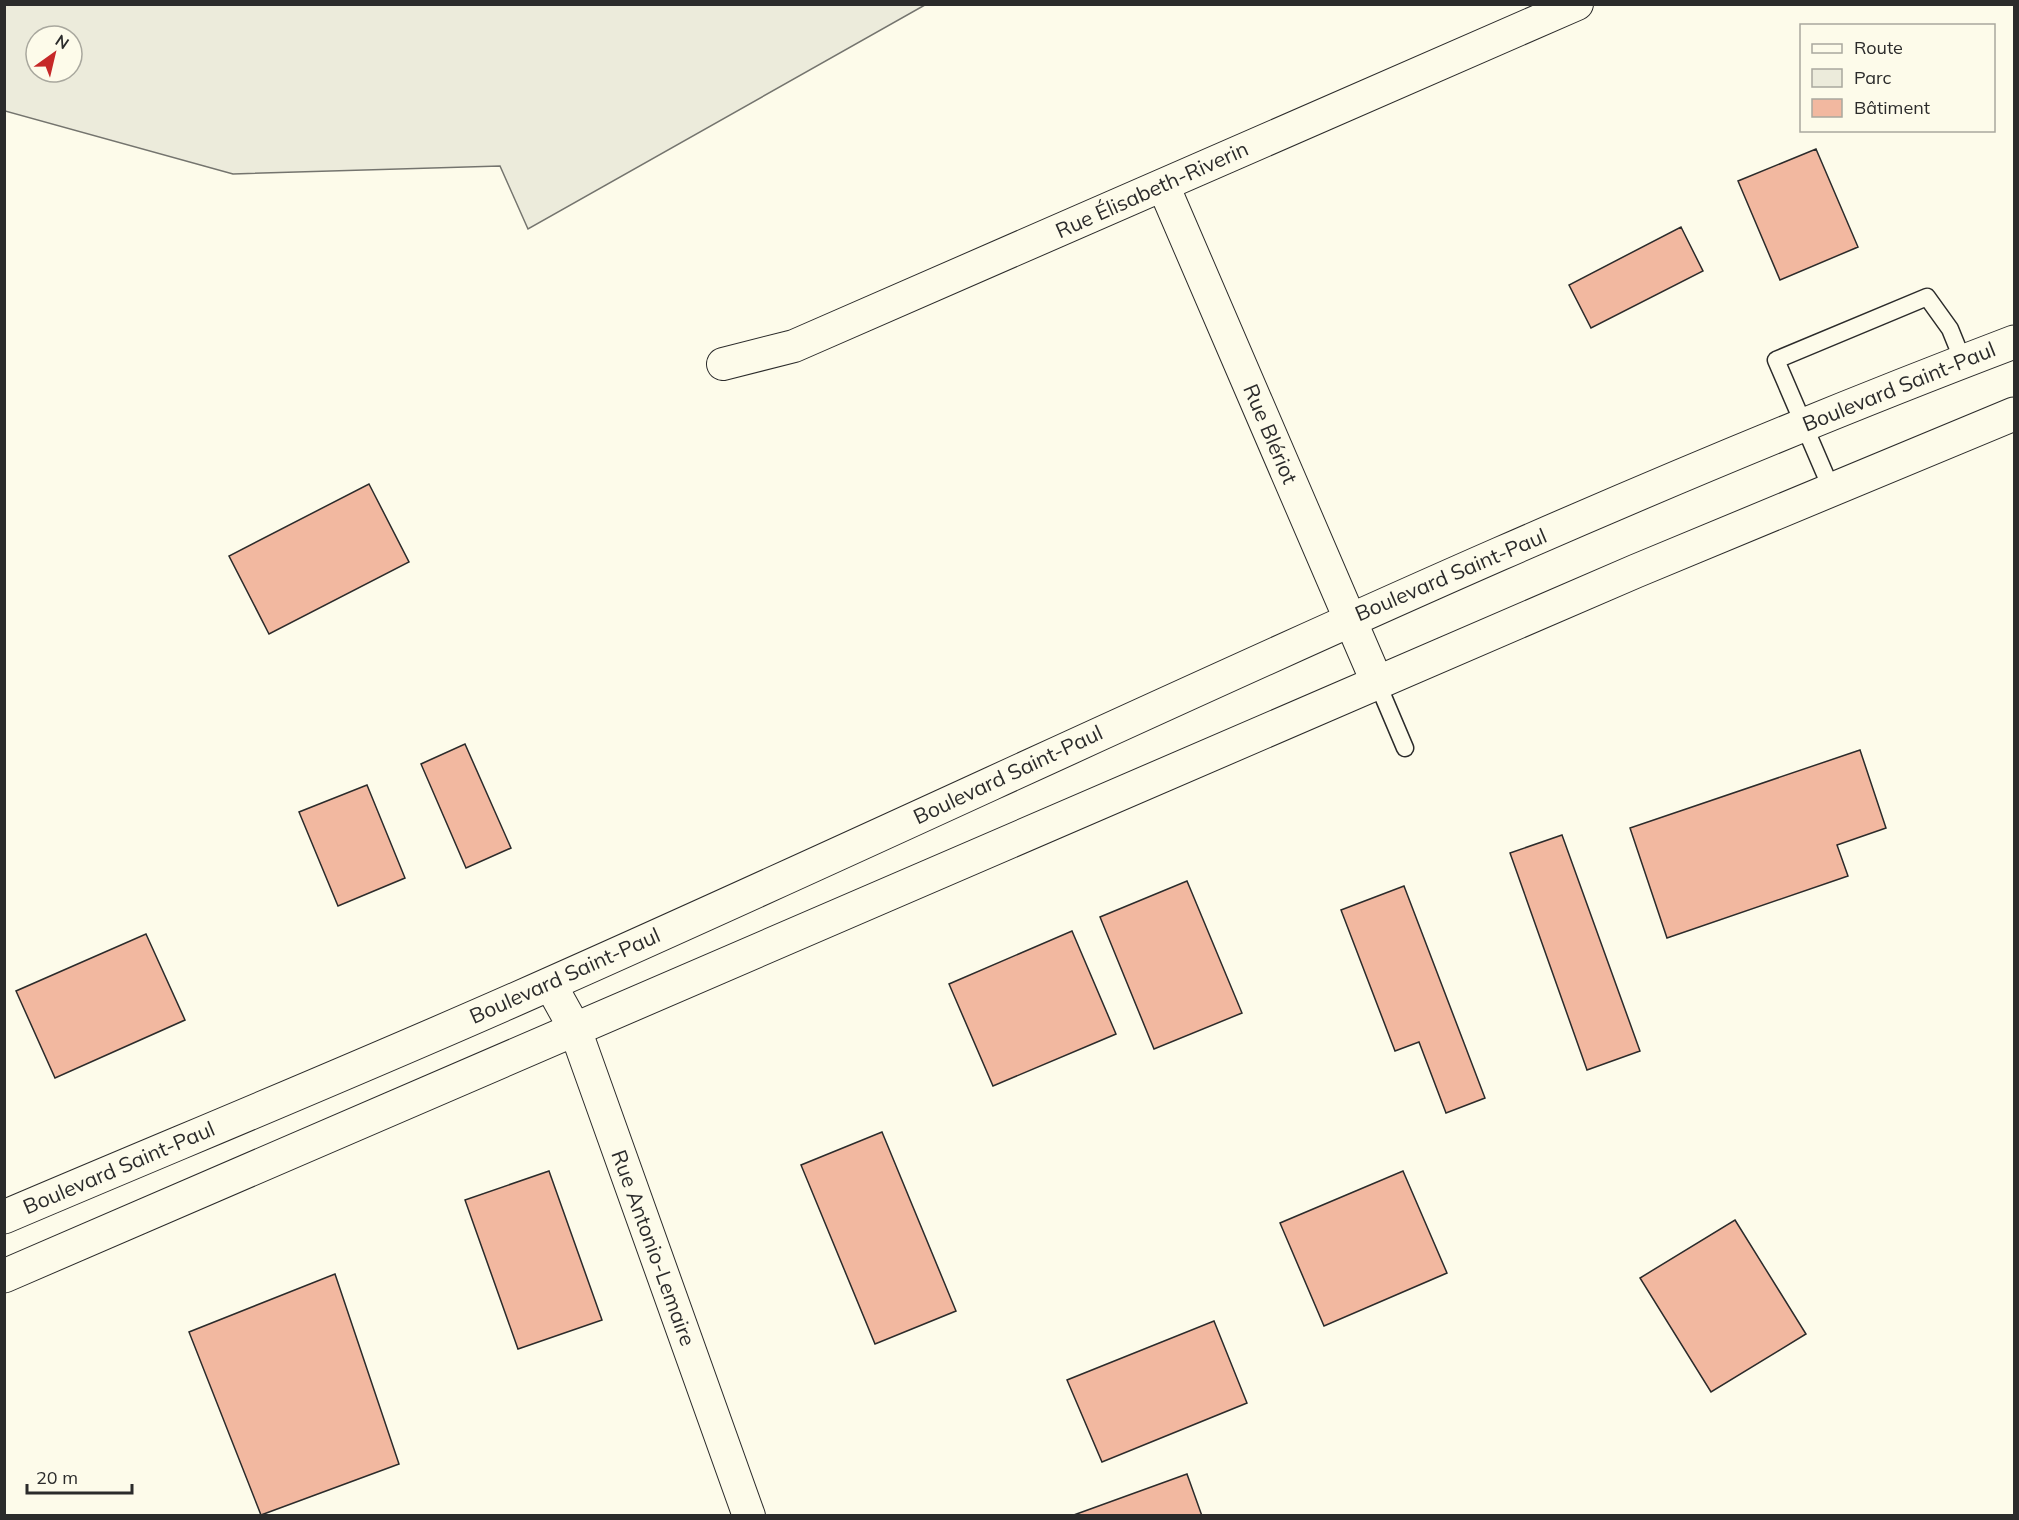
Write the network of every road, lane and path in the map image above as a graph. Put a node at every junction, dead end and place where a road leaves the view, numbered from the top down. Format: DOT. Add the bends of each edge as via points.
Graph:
graph roads {
  1 [pos="1577,4"];
  2 [pos="1163,185"];
  3 [pos="2014,342"];
  4 [pos="1963,361"];
  5 [pos="723,364"];
  6 [pos="2014,414"];
  7 [pos="1802,426"];
  8 [pos="1831,488"];
  9 [pos="1350,619"];
  10 [pos="1377,682"];
  11 [pos="1405,748"];
  12 [pos="550,984"];
  13 [pos="575,1029"];
  14 [pos="4,1217"];
  15 [pos="4,1276"];
  16 [pos="749,1515"];
  1 -- 2 [label="street, Rue Élisabeth-Riverin"];
  2 -- 5 [label="street, Rue Élisabeth-Riverin" via="794,346"];
  2 -- 9 [label="street, Rue Blériot"];
  3 -- 4 [label="main road, Boulevard Saint-Paul"];
  4 -- 7 [label="main road, Boulevard Saint-Paul"];
  4 -- 7 [label="lane" via="1950,329 1927,297 1776,360"];
  6 -- 8 [label="main road"];
  7 -- 8 [label="lane"];
  7 -- 9 [label="main road, Boulevard Saint-Paul"];
  8 -- 10 [label="main road"];
  9 -- 10 [label="street, Rue Blériot"];
  9 -- 12 [label="main road, Boulevard Saint-Paul"];
  10 -- 11 [label="lane"];
  10 -- 13 [label="main road"];
  12 -- 13 [label="street, Rue Antonio-Lemaire"];
  12 -- 14 [label="main road, Boulevard Saint-Paul"];
  13 -- 15 [label="main road"];
  13 -- 16 [label="street, Rue Antonio-Lemaire"];
}
